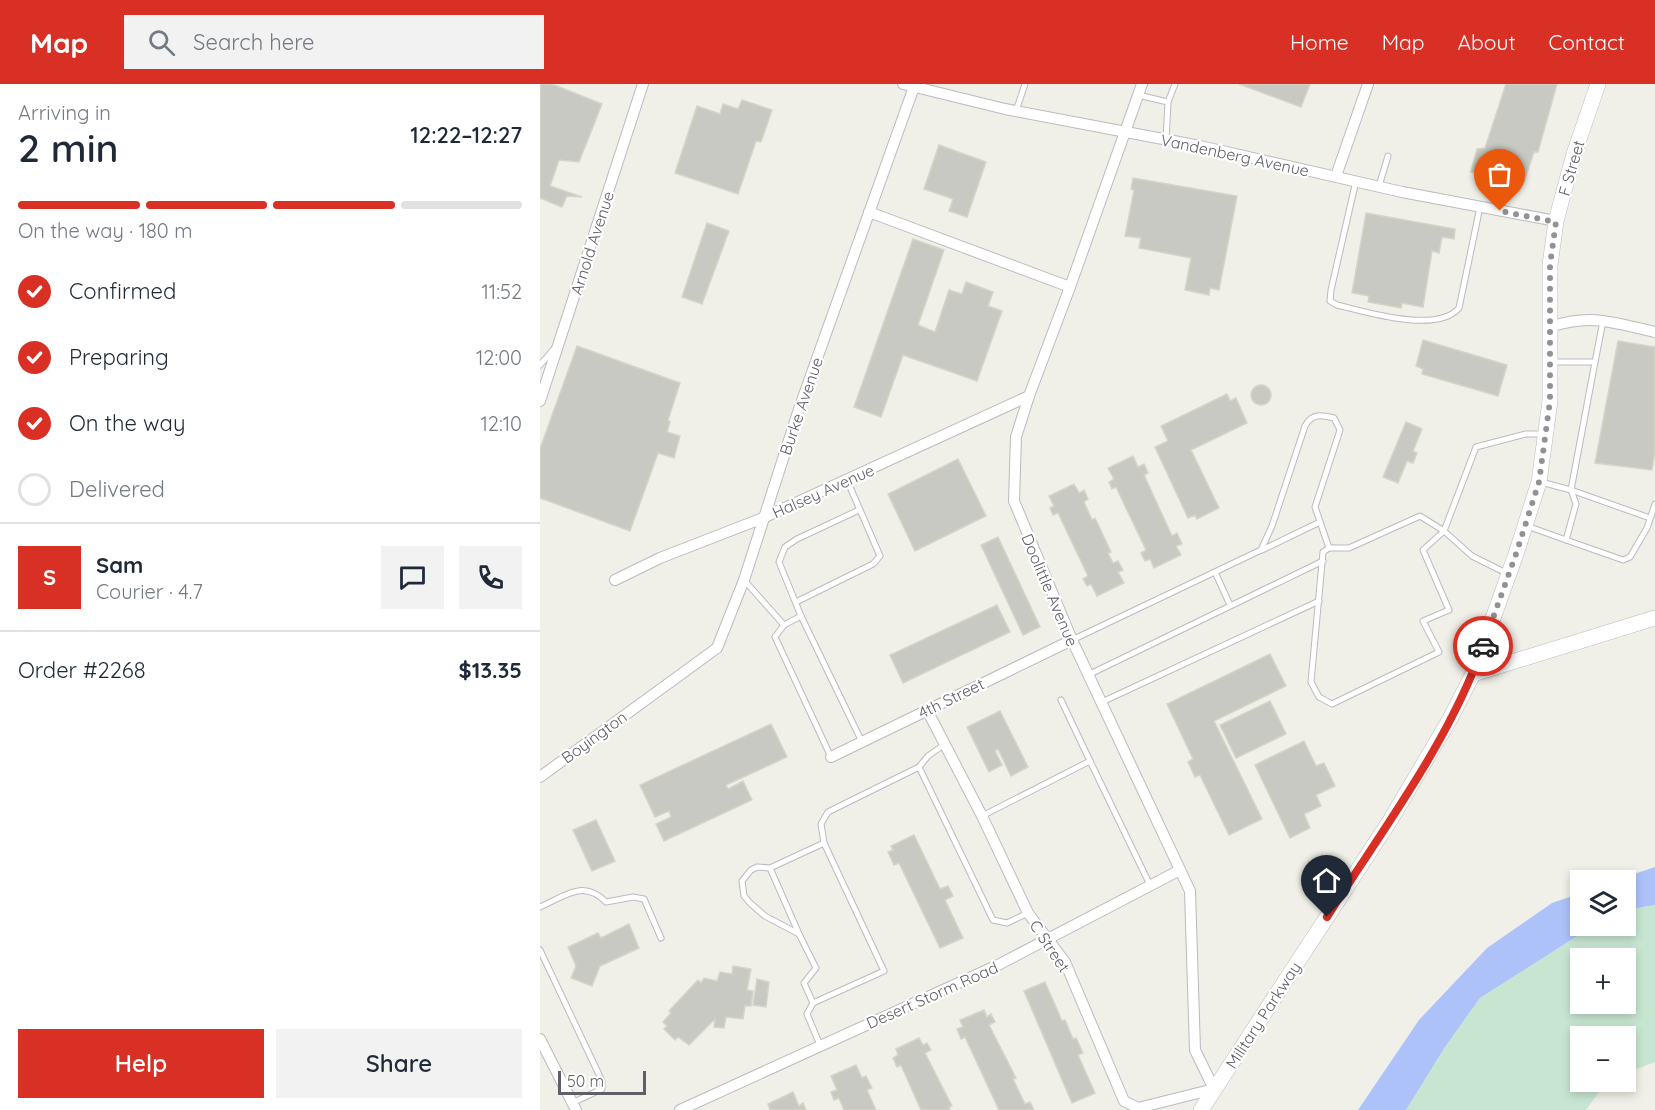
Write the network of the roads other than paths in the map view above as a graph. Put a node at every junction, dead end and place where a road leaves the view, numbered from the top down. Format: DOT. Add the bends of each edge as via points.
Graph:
graph roads {
  1 [pos="643,84"];
  2 [pos="1025,84"];
  3 [pos="1142,84"];
  4 [pos="1175,84"];
  5 [pos="1368,84"];
  6 [pos="1598,84"];
  7 [pos="911,85"];
  8 [pos="1138,95"];
  9 [pos="1168,102"];
  10 [pos="1016,111"];
  11 [pos="1125,133"];
  12 [pos="1166,140"];
  13 [pos="1388,156"];
  14 [pos="1336,176"];
  15 [pos="1356,181"];
  16 [pos="1379,186"];
  17 [pos="1480,207"];
  18 [pos="869,212"];
  19 [pos="1556,222"];
  20 [pos="1070,287"];
  21 [pos="1603,321"];
  22 [pos="1550,327"];
  23 [pos="1655,332"];
  24 [pos="560,342"];
  25 [pos="1550,362"];
  26 [pos="1595,363"];
  27 [pos="540,365"];
  28 [pos="1029,396"];
  29 [pos="540,401"];
  30 [pos="1546,434"];
  31 [pos="847,480"];
  32 [pos="1539,482"];
  33 [pos="1571,490"];
  34 [pos="1655,504"];
  35 [pos="859,510"];
  36 [pos="763,518"];
  37 [pos="1650,518"];
  38 [pos="1320,522"];
  39 [pos="1525,525"];
  40 [pos="1444,531"];
  41 [pos="1566,540"];
  42 [pos="1329,548"];
  43 [pos="1261,550"];
  44 [pos="1323,561"];
  45 [pos="1215,572"];
  46 [pos="1509,575"];
  47 [pos="615,580"];
  48 [pos="744,580"];
  49 [pos="1319,601"];
  50 [pos="796,602"];
  51 [pos="1230,605"];
  52 [pos="801,616"];
  53 [pos="1655,618"];
  54 [pos="784,625"];
  55 [pos="1072,640"];
  56 [pos="1473,674"];
  57 [pos="1088,675"];
  58 [pos="648,698"];
  59 [pos="1061,700"];
  60 [pos="1100,702"];
  61 [pos="927,710"];
  62 [pos="862,742"];
  63 [pos="945,744"];
  64 [pos="831,757"];
  65 [pos="1090,761"];
  66 [pos="919,767"];
  67 [pos="540,777"];
  68 [pos="982,816"];
  69 [pos="824,843"];
  70 [pos="770,868"];
  71 [pos="1180,870"];
  72 [pos="1150,885"];
  73 [pos="540,908"];
  74 [pos="1028,913"];
  75 [pos="799,934"];
  76 [pos="661,938"];
  77 [pos="1047,941"];
  78 [pos="540,950"];
  79 [pos="813,1003"];
  80 [pos="540,1038"];
  81 [pos="820,1045"];
  82 [pos="1214,1089"];
  83 [pos="574,1106"];
  84 [pos="1136,1109"];
  85 [pos="680,1110"];
  86 [pos="1201,1110"];
  1 -- 24 [label="street, Arnold Avenue"];
  2 -- 10 [label="lane"];
  3 -- 8 [label="street, Doolittle Avenue"];
  4 -- 9 [label="lane"];
  5 -- 14 [label="street"];
  6 -- 19 [label="street, F Street"];
  7 -- 10 [label="street, Vandenberg Avenue"];
  7 -- 18 [label="street, Burke Avenue"];
  8 -- 9 [label="lane"];
  8 -- 11 [label="street, Doolittle Avenue"];
  9 -- 12 [label="lane"];
  10 -- 11 [label="street, Vandenberg Avenue"];
  11 -- 12 [label="street, Vandenberg Avenue"];
  11 -- 20 [label="street, Doolittle Avenue"];
  12 -- 14 [label="street, Vandenberg Avenue"];
  13 -- 16 [label="lane"];
  14 -- 15 [label="street, Vandenberg Avenue"];
  15 -- 16 [label="street, Vandenberg Avenue"];
  15 -- 17 [label="lane" via="1330,290 1330,301 1352,309 1417,320 1453,315 1459,308"];
  16 -- 17 [label="street, Vandenberg Avenue"];
  17 -- 19 [label="street, Vandenberg Avenue"];
  18 -- 20 [label="street"];
  18 -- 36 [label="street, Burke Avenue"];
  19 -- 22 [label="street, F Street" via="1550,265"];
  20 -- 28 [label="street, Doolittle Avenue"];
  21 -- 22 [label="street" via="1580,319"];
  21 -- 23 [label="street"];
  21 -- 26 [label="lane"];
  22 -- 25 [label="street, F Street"];
  24 -- 27 [label="lane"];
  24 -- 29 [label="street, Arnold Avenue"];
  25 -- 26 [label="lane"];
  25 -- 30 [label="street, F Street"];
  26 -- 33 [label="lane"];
  28 -- 31 [label="street, Halsey Avenue"];
  28 -- 55 [label="street, Doolittle Avenue" via="1016,437 1014,501"];
  30 -- 32 [label="street, F Street"];
  30 -- 40 [label="lane" via="1526,434 1476,447"];
  31 -- 35 [label="lane"];
  31 -- 36 [label="street, Halsey Avenue"];
  32 -- 33 [label="lane"];
  32 -- 39 [label="street, F Street"];
  33 -- 37 [label="lane"];
  33 -- 41 [label="lane" via="1576,504"];
  34 -- 37 [label="lane"];
  35 -- 50 [label="lane" via="785,547 779,562"];
  35 -- 50 [label="lane" via="880,556 873,564"];
  36 -- 47 [label="street, Halsey Avenue"];
  36 -- 48 [label="street, Burke Avenue"];
  37 -- 41 [label="lane" via="1630,557 1623,560"];
  38 -- 42 [label="lane"];
  38 -- 43 [label="lane"];
  38 -- 43 [label="lane" via="1315,507 1340,430 1334,418 1317,416 1305,426"];
  39 -- 41 [label="lane"];
  39 -- 46 [label="street, F Street"];
  40 -- 42 [label="lane" via="1420,516 1349,548"];
  40 -- 46 [label="lane" via="1472,556"];
  40 -- 49 [label="lane" via="1424,550 1449,609 1423,621 1439,652 1332,704 1319,697 1311,682"];
  42 -- 44 [label="lane" via="1323,552"];
  43 -- 45 [label="lane"];
  44 -- 49 [label="lane"];
  44 -- 51 [label="lane"];
  45 -- 51 [label="lane"];
  45 -- 55 [label="lane"];
  46 -- 56 [label="street, F Street"];
  48 -- 54 [label="lane"];
  48 -- 58 [label="street, Burke Avenue" via="717,648"];
  49 -- 60 [label="lane"];
  50 -- 52 [label="lane"];
  51 -- 57 [label="lane"];
  52 -- 54 [label="lane"];
  52 -- 62 [label="lane"];
  53 -- 56 [label="street"];
  54 -- 64 [label="lane" via="775,637"];
  55 -- 57 [label="street, Doolittle Avenue"];
  55 -- 61 [label="street, 4th Street"];
  56 -- 82 [label="street, Military Parkway" via="1391,819"];
  57 -- 60 [label="street, Doolittle Avenue"];
  58 -- 67 [label="street, Boyington"];
  59 -- 65 [label="lane"];
  60 -- 71 [label="street, Doolittle Avenue"];
  61 -- 62 [label="street, 4th Street"];
  61 -- 63 [label="street, C Street"];
  62 -- 64 [label="street, 4th Street"];
  63 -- 66 [label="lane"];
  63 -- 68 [label="street, C Street"];
  65 -- 68 [label="lane"];
  65 -- 72 [label="lane"];
  66 -- 69 [label="lane" via="828,812 821,824"];
  66 -- 74 [label="lane" via="993,920 1007,923"];
  68 -- 74 [label="street, C Street"];
  69 -- 70 [label="lane"];
  69 -- 79 [label="lane" via="884,971"];
  70 -- 75 [label="lane"];
  70 -- 75 [label="lane" via="751,870 742,881 744,896 765,916"];
  71 -- 72 [label="street, Desert Storm Road"];
  71 -- 82 [label="street, Doolittle Avenue" via="1190,891 1195,1050"];
  72 -- 77 [label="street, Desert Storm Road"];
  73 -- 76 [label="lane" via="582,889 606,902 633,897 644,900"];
  74 -- 77 [label="street, C Street"];
  75 -- 79 [label="lane" via="816,969 804,984"];
  77 -- 81 [label="street, Desert Storm Road"];
  77 -- 84 [label="street, C Street" via="1065,962 1124,1101"];
  78 -- 83 [label="lane" via="602,1081 602,1089"];
  79 -- 81 [label="lane" via="807,1014"];
  80 -- 83 [label="street"];
  81 -- 85 [label="street, Desert Storm Road"];
  82 -- 84 [label="street, C Street"];
  82 -- 86 [label="street, Military Parkway"];
}
